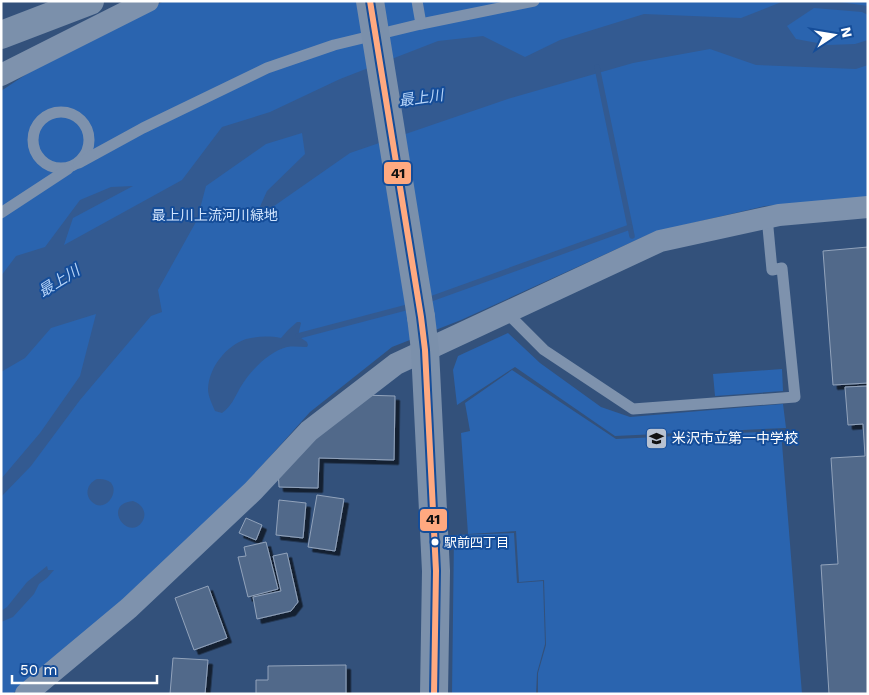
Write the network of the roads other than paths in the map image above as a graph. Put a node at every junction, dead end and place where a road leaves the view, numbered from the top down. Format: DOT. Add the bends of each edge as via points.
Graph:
graph roads {
  1 [pos="90,1"];
  2 [pos="148,1"];
  3 [pos="370,1"];
  4 [pos="417,1"];
  5 [pos="534,1"];
  6 [pos="421,24"];
  7 [pos="4,36"];
  8 [pos="1,75"];
  9 [pos="75,165"];
  10 [pos="868,208"];
  11 [pos="1,214"];
  12 [pos="767,217"];
  13 [pos="507,313"];
  14 [pos="426,350"];
  15 [pos="26,694"];
  16 [pos="434,694"];
  1 -- 7 [label="main road"];
  2 -- 8 [label="street"];
  3 -- 14 [label="main road, bridge"];
  4 -- 6 [label="lane"];
  5 -- 6 [label="lane"];
  6 -- 9 [label="lane" via="334,45 267,68"];
  9 -- 9 [label="lane" via="54,168 39,158 33,142 34,133 43,118 60,112 77,116 83,122 88,130 89,148"];
  9 -- 11 [label="lane"];
  10 -- 12 [label="street"];
  12 -- 13 [label="street" via="660,241"];
  12 -- 13 [label="lane" via="772,270 782,268 794,397 633,409 544,350"];
  13 -- 14 [label="street"];
  14 -- 15 [label="street" via="396,364 309,431 253,491 129,608"];
  14 -- 16 [label="main road" via="436,571"];
}
